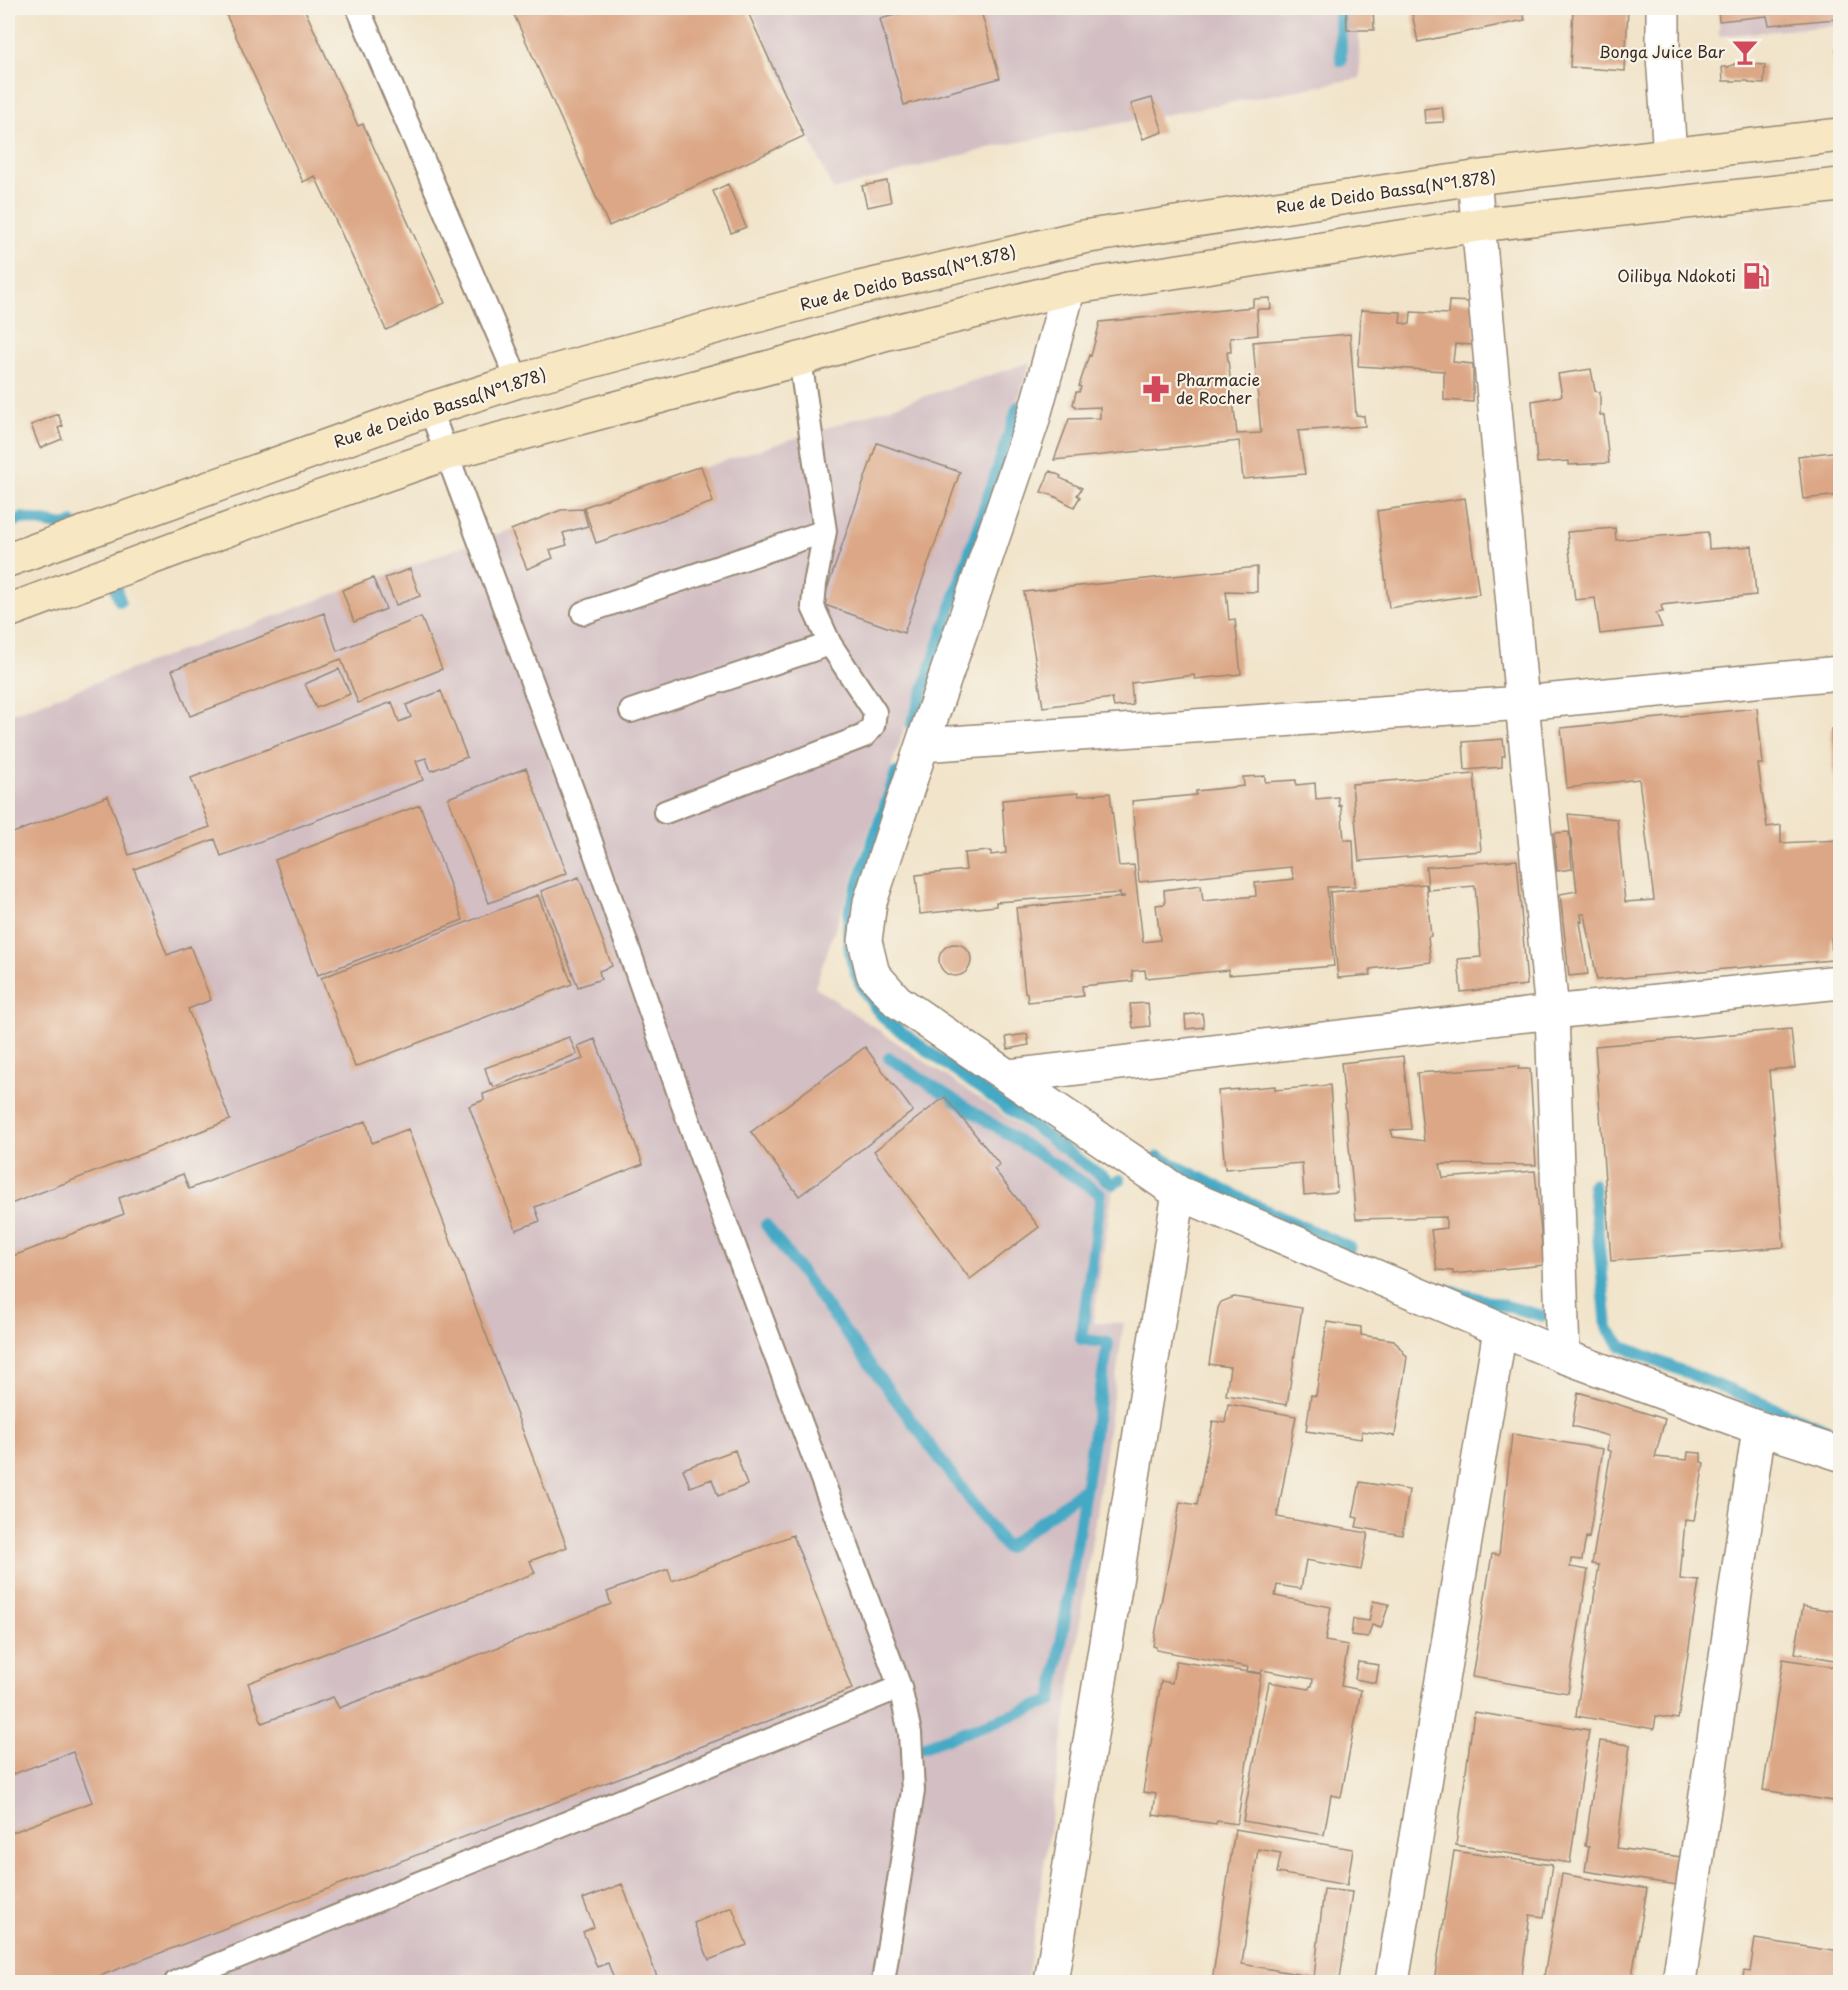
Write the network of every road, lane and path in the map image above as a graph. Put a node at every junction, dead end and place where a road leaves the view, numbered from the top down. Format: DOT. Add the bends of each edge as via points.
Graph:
graph roads {
  1 [pos="358,8"];
  2 [pos="1663,8"];
  3 [pos="1840,135"];
  4 [pos="1670,155"];
  5 [pos="1474,178"];
  6 [pos="1840,185"];
  7 [pos="1478,225"];
  8 [pos="1069,288"];
  9 [pos="800,359"];
  10 [pos="518,381"];
  11 [pos="430,409"];
  12 [pos="448,453"];
  13 [pos="825,531"];
  14 [pos="8,560"];
  15 [pos="8,611"];
  16 [pos="583,613"];
  17 [pos="830,644"];
  18 [pos="1840,672"];
  19 [pos="1522,703"];
  20 [pos="631,711"];
  21 [pos="921,746"];
  22 [pos="665,812"];
  23 [pos="1840,982"];
  24 [pos="1552,1012"];
  25 [pos="1009,1076"];
  26 [pos="1179,1193"];
  27 [pos="1500,1330"];
  28 [pos="1563,1356"];
  29 [pos="1759,1428"];
  30 [pos="1840,1455"];
  31 [pos="900,1687"];
  32 [pos="176,1983"];
  33 [pos="883,1983"];
  34 [pos="1051,1983"];
  35 [pos="1392,1983"];
  36 [pos="1679,1983"];
  1 -- 10 [label="lane"];
  2 -- 4 [label="street"];
  3 -- 4 [label="main road, Rue de Deido Bassa(N°1.878)"];
  4 -- 5 [label="main road, Rue de Deido Bassa(N°1.878)"];
  5 -- 7 [label="street"];
  5 -- 10 [label="main road, Rue de Deido Bassa(N°1.878)" via="1071,239 855,289"];
  6 -- 7 [label="main road"];
  7 -- 8 [label="main road"];
  7 -- 19 [label="street"];
  8 -- 9 [label="main road"];
  8 -- 21 [label="street" via="1032,423"];
  9 -- 12 [label="main road"];
  9 -- 13 [label="lane"];
  10 -- 11 [label="main road, Rue de Deido Bassa(N°1.878)"];
  11 -- 12 [label="lane"];
  11 -- 14 [label="main road, Rue de Deido Bassa(N°1.878)"];
  12 -- 15 [label="main road"];
  12 -- 31 [label="lane" via="578,805 704,1165"];
  13 -- 16 [label="lane"];
  13 -- 17 [label="lane" via="813,607"];
  17 -- 20 [label="lane"];
  17 -- 22 [label="lane" via="875,712 873,726 864,736"];
  18 -- 19 [label="street"];
  19 -- 21 [label="street"];
  19 -- 24 [label="street"];
  21 -- 25 [label="street" via="870,902 866,941 873,974 897,1001"];
  23 -- 24 [label="street"];
  24 -- 25 [label="street"];
  24 -- 28 [label="street"];
  25 -- 26 [label="street"];
  26 -- 27 [label="street"];
  26 -- 34 [label="street"];
  27 -- 28 [label="street"];
  27 -- 35 [label="street"];
  28 -- 29 [label="street"];
  29 -- 30 [label="street"];
  29 -- 36 [label="street"];
  31 -- 32 [label="lane"];
  31 -- 33 [label="lane" via="910,1733 913,1791"];
}
